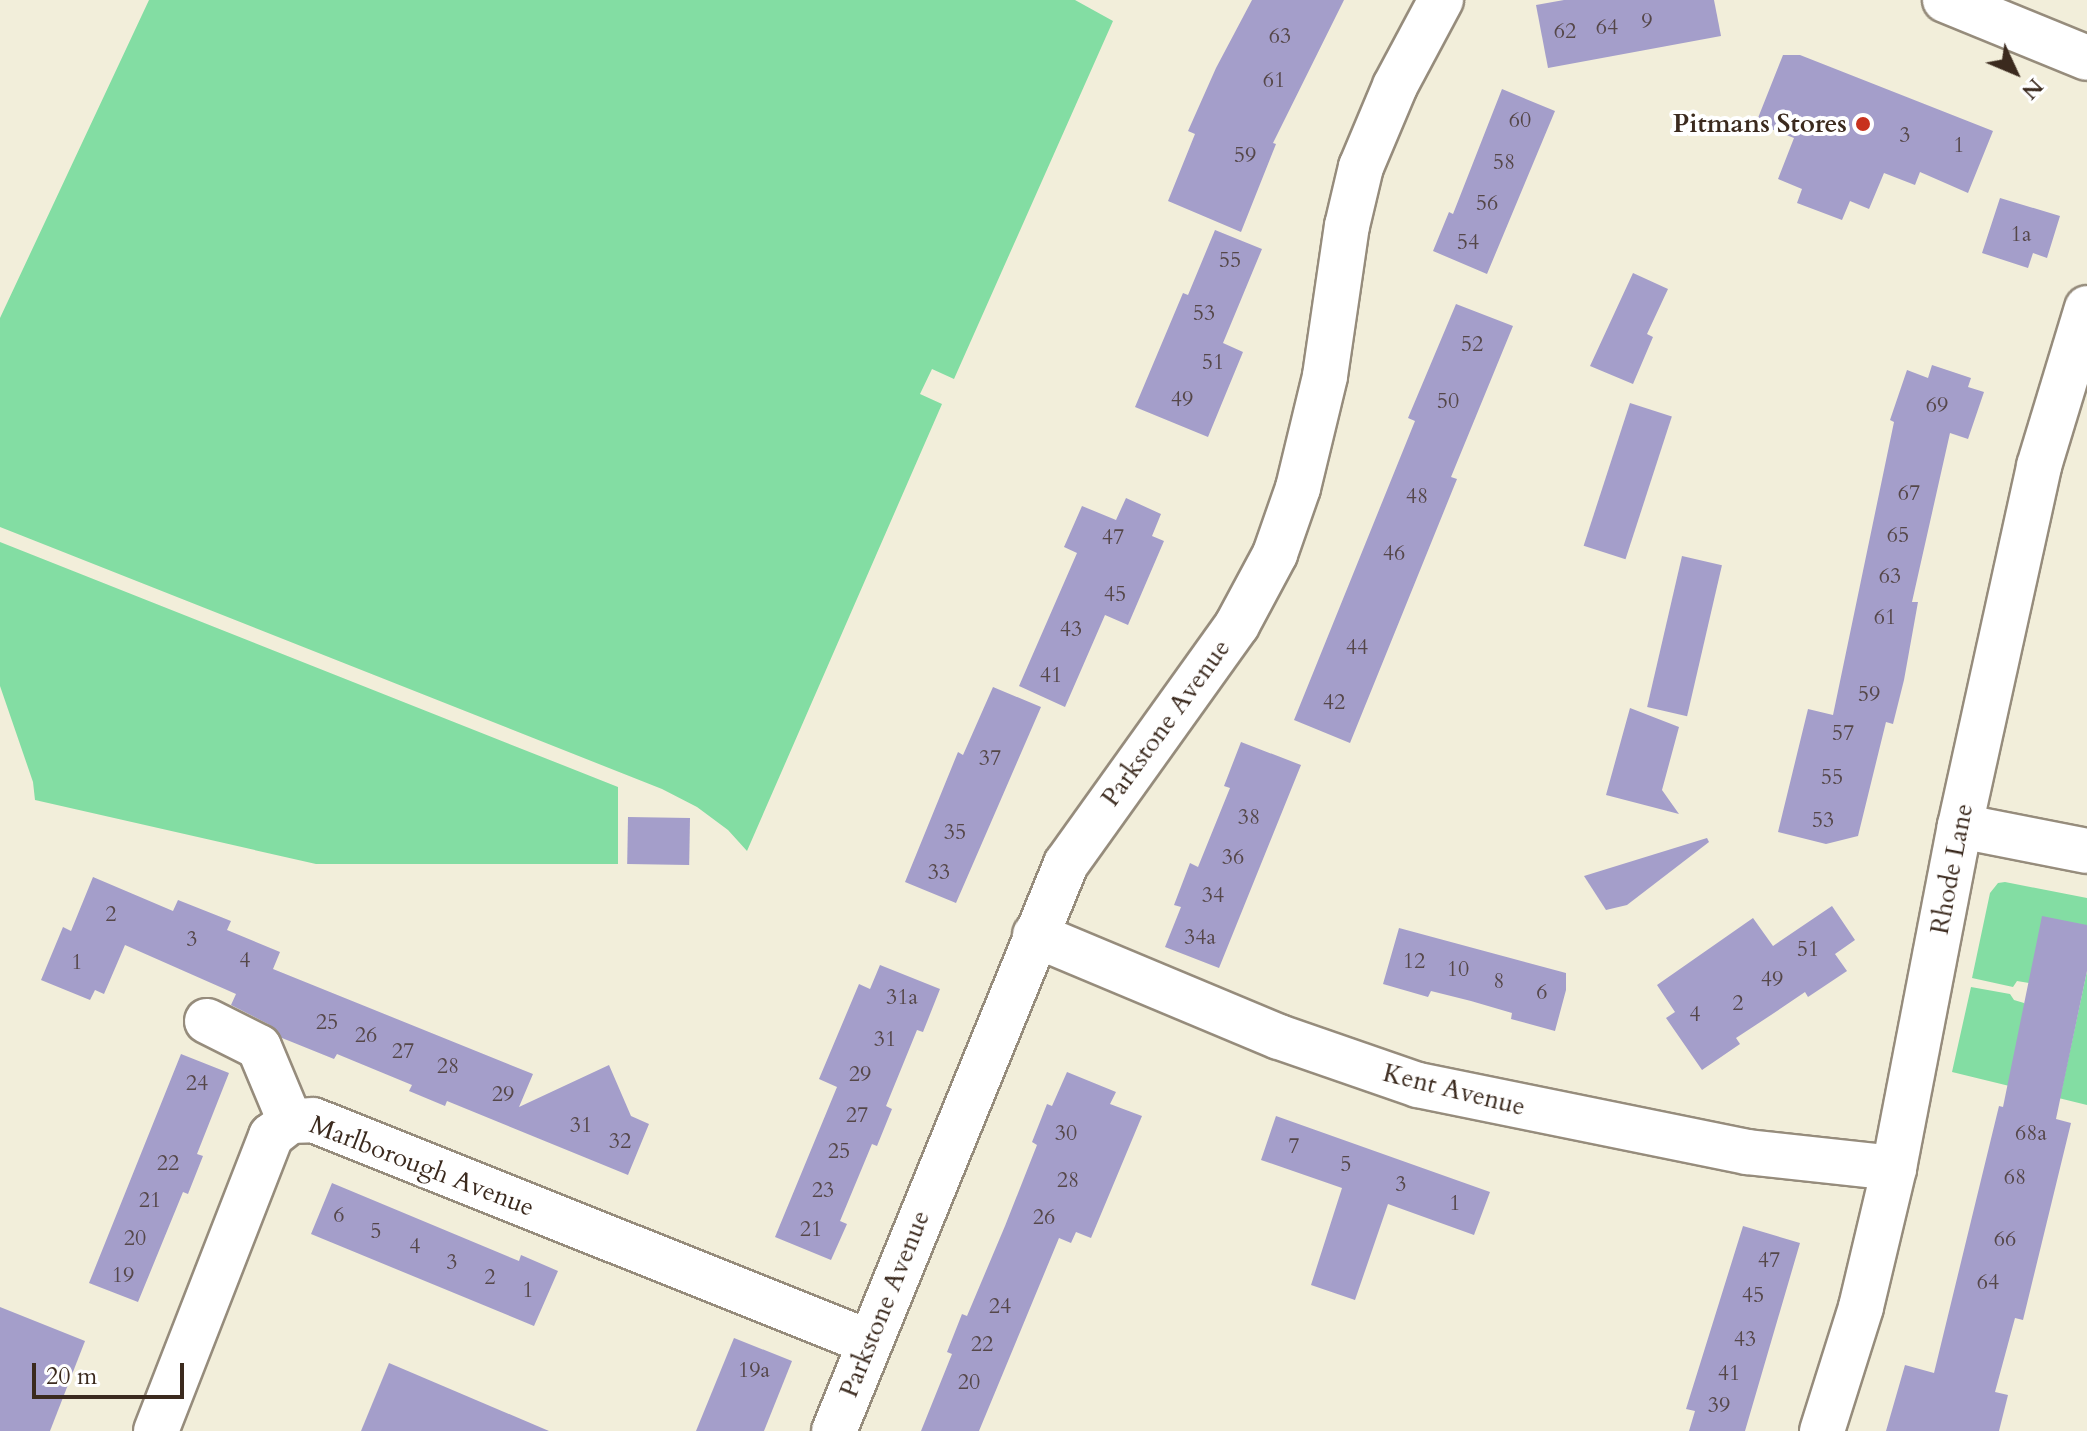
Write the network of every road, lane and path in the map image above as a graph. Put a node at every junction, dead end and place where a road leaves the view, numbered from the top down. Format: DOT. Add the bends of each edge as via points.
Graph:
graph roads {
  1 [pos="1441,0"];
  2 [pos="1945,0"];
  3 [pos="2087,58"];
  4 [pos="2087,308"];
  5 [pos="1960,826"];
  6 [pos="2087,851"];
  7 [pos="1035,935"];
  8 [pos="207,1021"];
  9 [pos="290,1121"];
  10 [pos="1894,1168"];
  11 [pos="869,1342"];
  12 [pos="156,1431"];
  13 [pos="834,1431"];
  14 [pos="1822,1431"];
  1 -- 7 [label="street, Parkstone Avenue" via="1395,86 1361,167 1325,376 1298,488 1275,554 1237,625 1066,864"];
  2 -- 3 [label="street"];
  4 -- 5 [label="street, Rhode Lane" via="2039,466"];
  5 -- 6 [label="street"];
  5 -- 10 [label="street, Rhode Lane"];
  7 -- 10 [label="street, Kent Avenue" via="1279,1037 1418,1085 1747,1152"];
  7 -- 11 [label="street, Parkstone Avenue"];
  8 -- 9 [label="street" via="259,1047"];
  9 -- 11 [label="street, Marlborough Avenue" via="313,1120"];
  9 -- 12 [label="street, Marlborough Avenue" via="271,1136"];
  10 -- 14 [label="street, Rhode Lane" via="1861,1307"];
  11 -- 13 [label="street, Parkstone Avenue"];
}
